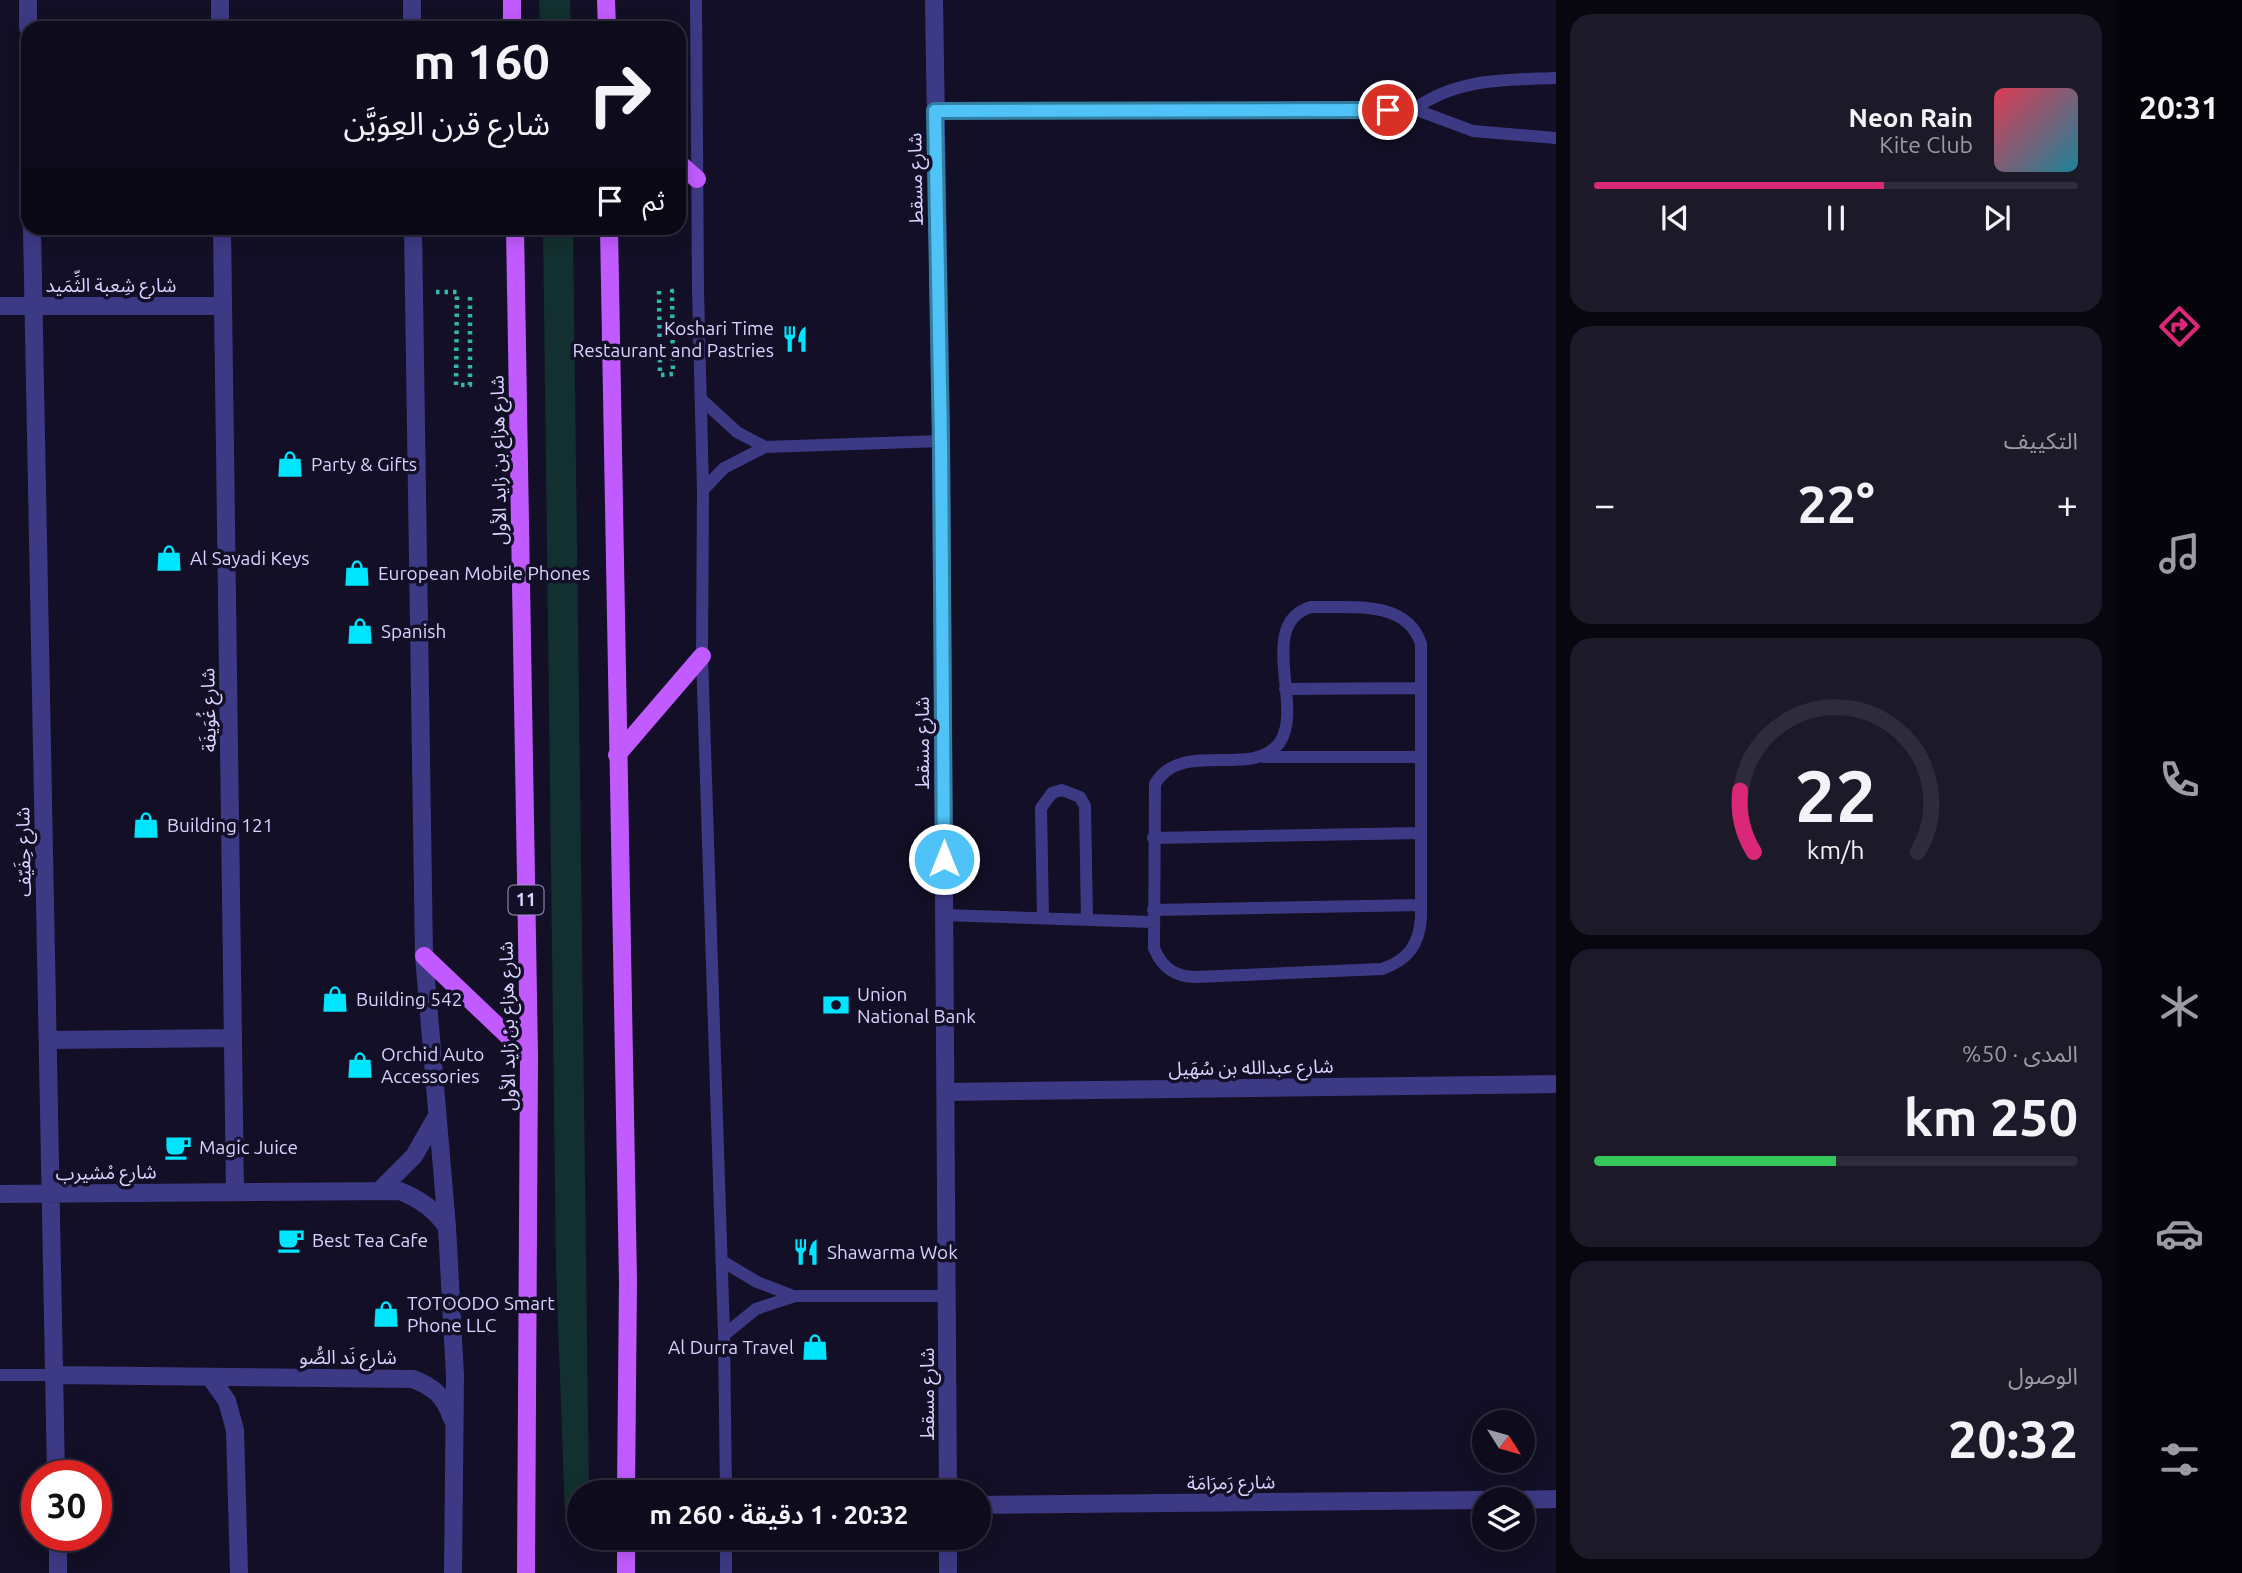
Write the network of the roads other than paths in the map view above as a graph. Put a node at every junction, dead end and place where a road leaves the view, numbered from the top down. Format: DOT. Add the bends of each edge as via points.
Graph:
graph roads {
  1 [pos="28,0"];
  2 [pos="220,0"];
  3 [pos="412,0"];
  4 [pos="512,0"];
  5 [pos="606,0"];
  6 [pos="696,0"];
  7 [pos="934,0"];
  8 [pos="28,21"];
  9 [pos="220,21"];
  10 [pos="412,21"];
  11 [pos="512,21"];
  12 [pos="607,21"];
  13 [pos="1556,78"];
  14 [pos="1414,110"];
  15 [pos="935,111"];
  16 [pos="1556,138"];
  17 [pos="686,170"];
  18 [pos="696,179"];
  19 [pos="32,235"];
  20 [pos="222,235"];
  21 [pos="413,235"];
  22 [pos="515,235"];
  23 [pos="609,235"];
  24 [pos="0,306"];
  25 [pos="34,306"];
  26 [pos="223,306"];
  27 [pos="701,400"];
  28 [pos="941,441"];
  29 [pos="765,447"];
  30 [pos="703,490"];
  31 [pos="702,656"];
  32 [pos="1420,688"];
  33 [pos="1285,689"];
  34 [pos="617,755"];
  35 [pos="1259,757"];
  36 [pos="1421,757"];
  37 [pos="1421,833"];
  38 [pos="1153,838"];
  39 [pos="1420,905"];
  40 [pos="944,915"];
  41 [pos="1152,916"];
  42 [pos="1043,918"];
  43 [pos="1087,920"];
  44 [pos="424,956"];
  45 [pos="233,1038"];
  46 [pos="48,1040"];
  47 [pos="529,1056"];
  48 [pos="1556,1084"];
  49 [pos="946,1093"];
  50 [pos="438,1114"];
  51 [pos="380,1190"];
  52 [pos="235,1192"];
  53 [pos="0,1194"];
  54 [pos="51,1194"];
  55 [pos="447,1227"];
  56 [pos="722,1261"];
  57 [pos="795,1296"];
  58 [pos="947,1296"];
  59 [pos="724,1335"];
  60 [pos="0,1375"];
  61 [pos="54,1375"];
  62 [pos="210,1377"];
  63 [pos="453,1433"];
  64 [pos="56,1460"];
  65 [pos="626,1480"];
  66 [pos="726,1480"];
  67 [pos="948,1480"];
  68 [pos="1556,1499"];
  69 [pos="1472,1500"];
  70 [pos="1535,1500"];
  71 [pos="991,1505"];
  72 [pos="626,1550"];
  73 [pos="726,1550"];
  74 [pos="948,1550"];
  75 [pos="58,1551"];
  76 [pos="58,1573"];
  77 [pos="239,1573"];
  78 [pos="453,1573"];
  79 [pos="526,1573"];
  80 [pos="625,1573"];
  81 [pos="726,1573"];
  82 [pos="948,1573"];
  1 -- 8 [label="street"];
  2 -- 9 [label="street"];
  3 -- 10 [label="street"];
  4 -- 11 [label="main road"];
  5 -- 12 [label="main road"];
  6 -- 18 [label="lane"];
  7 -- 15 [label="street, شارع مسقط"];
  13 -- 14 [label="lane" via="1476,82 1447,90"];
  14 -- 15 [label="lane"];
  14 -- 16 [label="lane" via="1473,131"];
  15 -- 28 [label="street, شارع مسقط"];
  17 -- 18 [label="main road"];
  18 -- 27 [label="lane"];
  19 -- 25 [label="street, شارع حِفَيّف"];
  20 -- 26 [label="street, شارع غُوَيفَة"];
  21 -- 44 [label="street"];
  22 -- 47 [label="main road, شارع هزاع بن زايد الأول / 11"];
  23 -- 34 [label="main road"];
  24 -- 25 [label="street, شارع شِعبة الثِّمَيد"];
  25 -- 26 [label="street, شارع شِعبة الثِّمَيد"];
  25 -- 46 [label="street, شارع حِفَيّف"];
  26 -- 45 [label="street, شارع غُوَيفَة"];
  27 -- 29 [label="lane" via="737,432"];
  27 -- 30 [label="lane"];
  28 -- 29 [label="lane"];
  28 -- 40 [label="street, شارع مسقط"];
  29 -- 30 [label="lane" via="724,468"];
  30 -- 31 [label="lane"];
  31 -- 34 [label="main road"];
  31 -- 56 [label="lane"];
  32 -- 33 [label="lane"];
  32 -- 33 [label="lane" via="1421,644 1411,623 1402,616 1379,610 1311,607 1294,615 1285,632"];
  32 -- 36 [label="lane"];
  33 -- 35 [label="lane" via="1284,735 1274,749"];
  34 -- 65 [label="main road" via="628,1281"];
  35 -- 36 [label="lane"];
  35 -- 38 [label="lane" via="1179,763 1164,770 1153,792"];
  36 -- 37 [label="lane"];
  37 -- 38 [label="lane"];
  37 -- 39 [label="lane"];
  38 -- 41 [label="lane"];
  39 -- 41 [label="lane"];
  39 -- 41 [label="lane" via="1416,945 1407,956 1382,969 1185,977 1158,958"];
  40 -- 42 [label="lane"];
  40 -- 49 [label="street, شارع مسقط"];
  41 -- 43 [label="lane"];
  42 -- 43 [label="lane"];
  42 -- 43 [label="lane" via="1041,808 1045,799 1062,790 1080,797 1085,806"];
  44 -- 47 [label="main road"];
  44 -- 50 [label="street"];
  45 -- 46 [label="street"];
  45 -- 52 [label="street, شارع غُوَيفَة"];
  46 -- 54 [label="street, شارع حِفَيّف"];
  47 -- 79 [label="main road, شارع هزاع بن زايد الأول / 11"];
  48 -- 49 [label="street, شارع عبدالله بن سُهَيل"];
  49 -- 58 [label="street, شارع مسقط"];
  50 -- 51 [label="street" via="414,1156"];
  50 -- 55 [label="street"];
  51 -- 52 [label="street, شارع مْشيرب"];
  51 -- 55 [label="street, شارع مْشيرب" via="400,1191 419,1199"];
  52 -- 54 [label="street, شارع مْشيرب"];
  53 -- 54 [label="street, شارع مْشيرب"];
  54 -- 61 [label="street, شارع حِفَيّف"];
  55 -- 63 [label="street" via="456,1401"];
  56 -- 57 [label="lane" via="757,1282"];
  56 -- 59 [label="lane"];
  57 -- 58 [label="lane"];
  57 -- 59 [label="lane" via="756,1309"];
  58 -- 67 [label="street, شارع مسقط"];
  59 -- 66 [label="lane"];
  60 -- 61 [label="lane"];
  61 -- 62 [label="street, شارع نَد الصُّو"];
  61 -- 64 [label="street, شارع حِفَيّف"];
  62 -- 63 [label="street, شارع نَد الصُّو" via="413,1379 427,1384 447,1404"];
  62 -- 77 [label="street" via="227,1401 235,1430"];
  63 -- 78 [label="street"];
  68 -- 70 [label="street"];
  69 -- 71 [label="street, شارع رَمرَامَة"];
  72 -- 80 [label="main road"];
  73 -- 81 [label="lane"];
  74 -- 82 [label="street"];
  75 -- 76 [label="street"];
}
